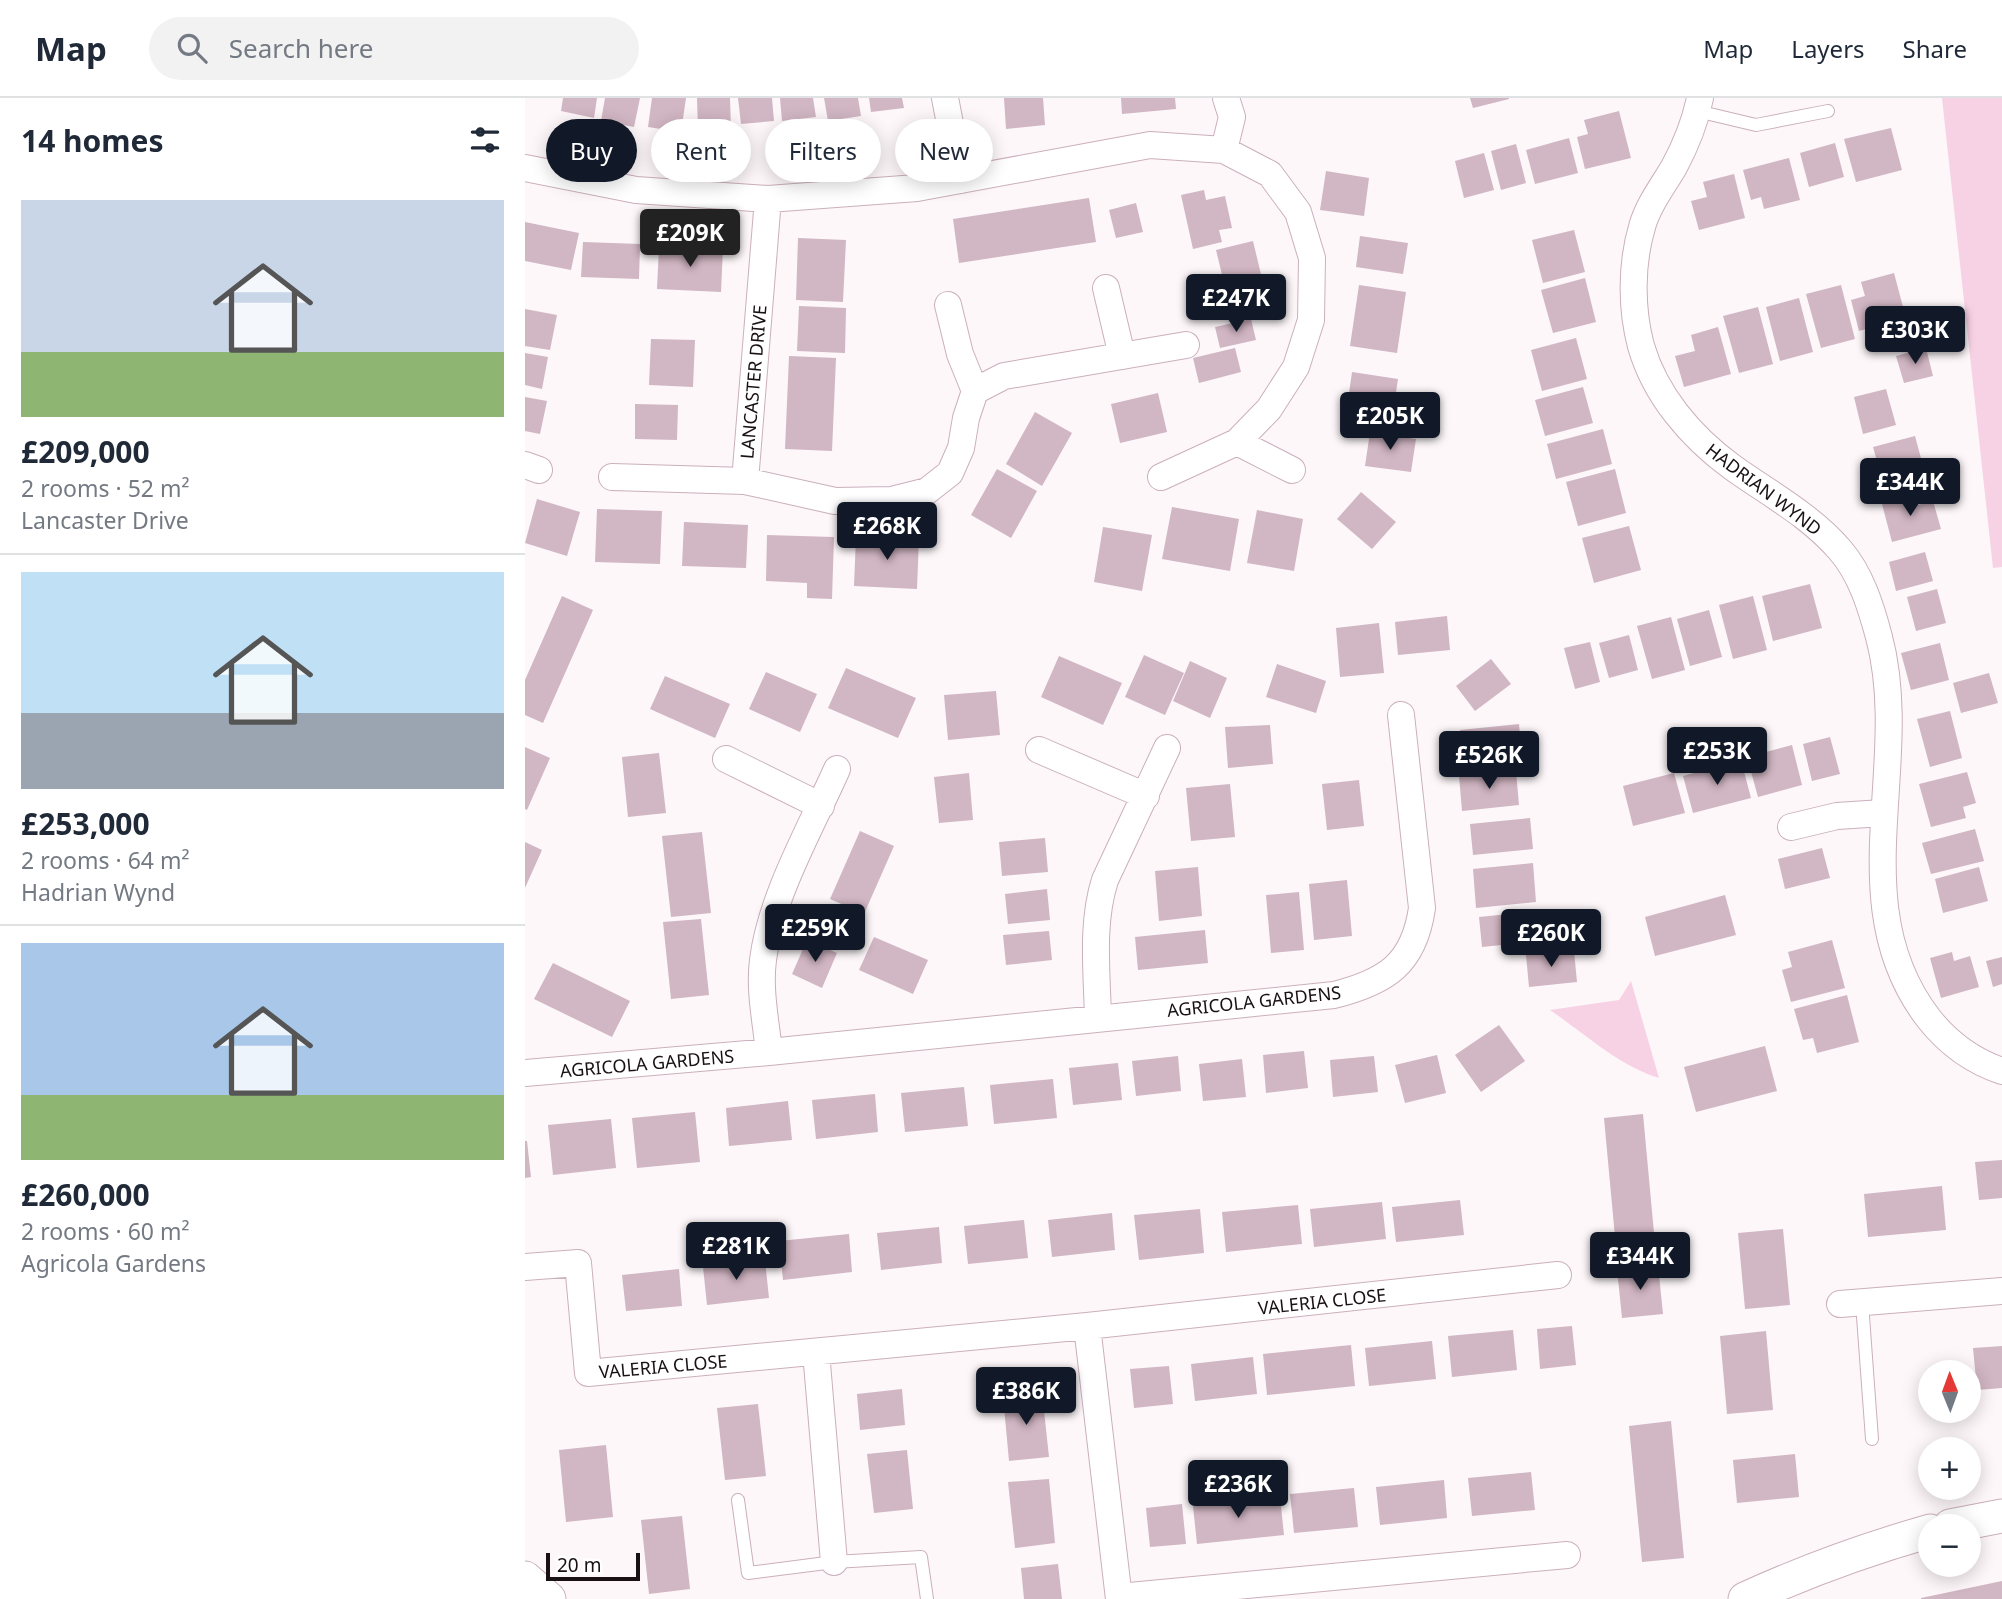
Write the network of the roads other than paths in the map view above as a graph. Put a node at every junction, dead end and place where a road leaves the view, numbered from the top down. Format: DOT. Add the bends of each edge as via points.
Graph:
graph roads {
  1 [pos="945,98"];
  2 [pos="1226,98"];
  3 [pos="1699,104"];
  4 [pos="1828,111"];
  5 [pos="949,119"];
  6 [pos="1224,150"];
  7 [pos="525,168"];
  8 [pos="993,174"];
  9 [pos="950,182"];
  10 [pos="768,199"];
  11 [pos="1106,288"];
  12 [pos="948,305"];
  13 [pos="1186,345"];
  14 [pos="1122,356"];
  15 [pos="975,391"];
  16 [pos="1237,442"];
  17 [pos="1291,470"];
  18 [pos="612,477"];
  19 [pos="1161,477"];
  20 [pos="745,481"];
  21 [pos="1401,715"];
  22 [pos="1167,748"];
  23 [pos="1039,750"];
  24 [pos="726,759"];
  25 [pos="837,769"];
  26 [pos="1146,796"];
  27 [pos="821,806"];
  28 [pos="1883,813"];
  29 [pos="1791,827"];
  30 [pos="1098,1018"];
  31 [pos="769,1052"];
  32 [pos="2002,1071"];
  33 [pos="525,1073"];
  34 [pos="525,1267"];
  35 [pos="1558,1275"];
  36 [pos="2002,1291"];
  37 [pos="1851,1303"];
  38 [pos="1087,1326"];
  39 [pos="816,1352"];
  40 [pos="1872,1439"];
  41 [pos="738,1500"];
  42 [pos="2002,1516"];
  43 [pos="1981,1520"];
  44 [pos="1918,1535"];
  45 [pos="1567,1555"];
  46 [pos="834,1562"];
  47 [pos="525,1578"];
  48 [pos="1119,1598"];
  49 [pos="549,1599"];
  50 [pos="927,1599"];
  51 [pos="1745,1599"];
  1 -- 5 [label="street"];
  2 -- 6 [label="street" via="1232,117"];
  3 -- 4 [label="lane" via="1756,125"];
  3 -- 28 [label="street, HADRIAN WYND" via="1688,138 1642,226 1634,288 1641,345 1652,375 1681,420 1728,465 1824,533 1855,573 1870,605 1886,666 1890,741"];
  6 -- 8 [label="street" via="1150,145"];
  6 -- 16 [label="street" via="1270,174 1298,212 1312,258 1311,320 1296,367 1269,409"];
  7 -- 10 [label="street" via="636,190"];
  9 -- 10 [label="street"];
  10 -- 20 [label="street, LANCASTER DRIVE"];
  11 -- 14 [label="street"];
  12 -- 15 [label="street"];
  13 -- 14 [label="street"];
  14 -- 15 [label="street" via="1004,376"];
  15 -- 20 [label="street, LANCASTER DRIVE" via="950,473 927,491 891,500 835,501"];
  16 -- 17 [label="street"];
  16 -- 19 [label="street"];
  18 -- 20 [label="street, LANCASTER DRIVE"];
  21 -- 30 [label="street, AGRICOLA GARDENS" via="1422,908 1419,930 1408,954 1365,987 1334,995"];
  22 -- 26 [label="street"];
  23 -- 26 [label="street"];
  24 -- 27 [label="street"];
  25 -- 27 [label="street"];
  26 -- 30 [label="street" via="1098,901"];
  27 -- 31 [label="street" via="767,935 763,992"];
  28 -- 29 [label="street" via="1837,816"];
  28 -- 32 [label="street, HADRIAN WYND" via="1886,920 1904,978 1941,1034 1986,1066"];
  30 -- 31 [label="street, AGRICOLA GARDENS"];
  31 -- 33 [label="street, AGRICOLA GARDENS"];
  34 -- 39 [label="street, VALERIA CLOSE" via="578,1263 588,1373"];
  35 -- 38 [label="street, VALERIA CLOSE"];
  36 -- 37 [label="street"];
  37 -- 40 [label="lane"];
  38 -- 39 [label="street, VALERIA CLOSE"];
  38 -- 48 [label="street"];
  39 -- 46 [label="street"];
  41 -- 46 [label="lane" via="748,1573"];
  42 -- 43 [label="street"];
  44 -- 51 [label="street" via="1848,1555"];
  45 -- 48 [label="street"];
  46 -- 50 [label="lane" via="921,1557"];
  47 -- 49 [label="street"];
}
